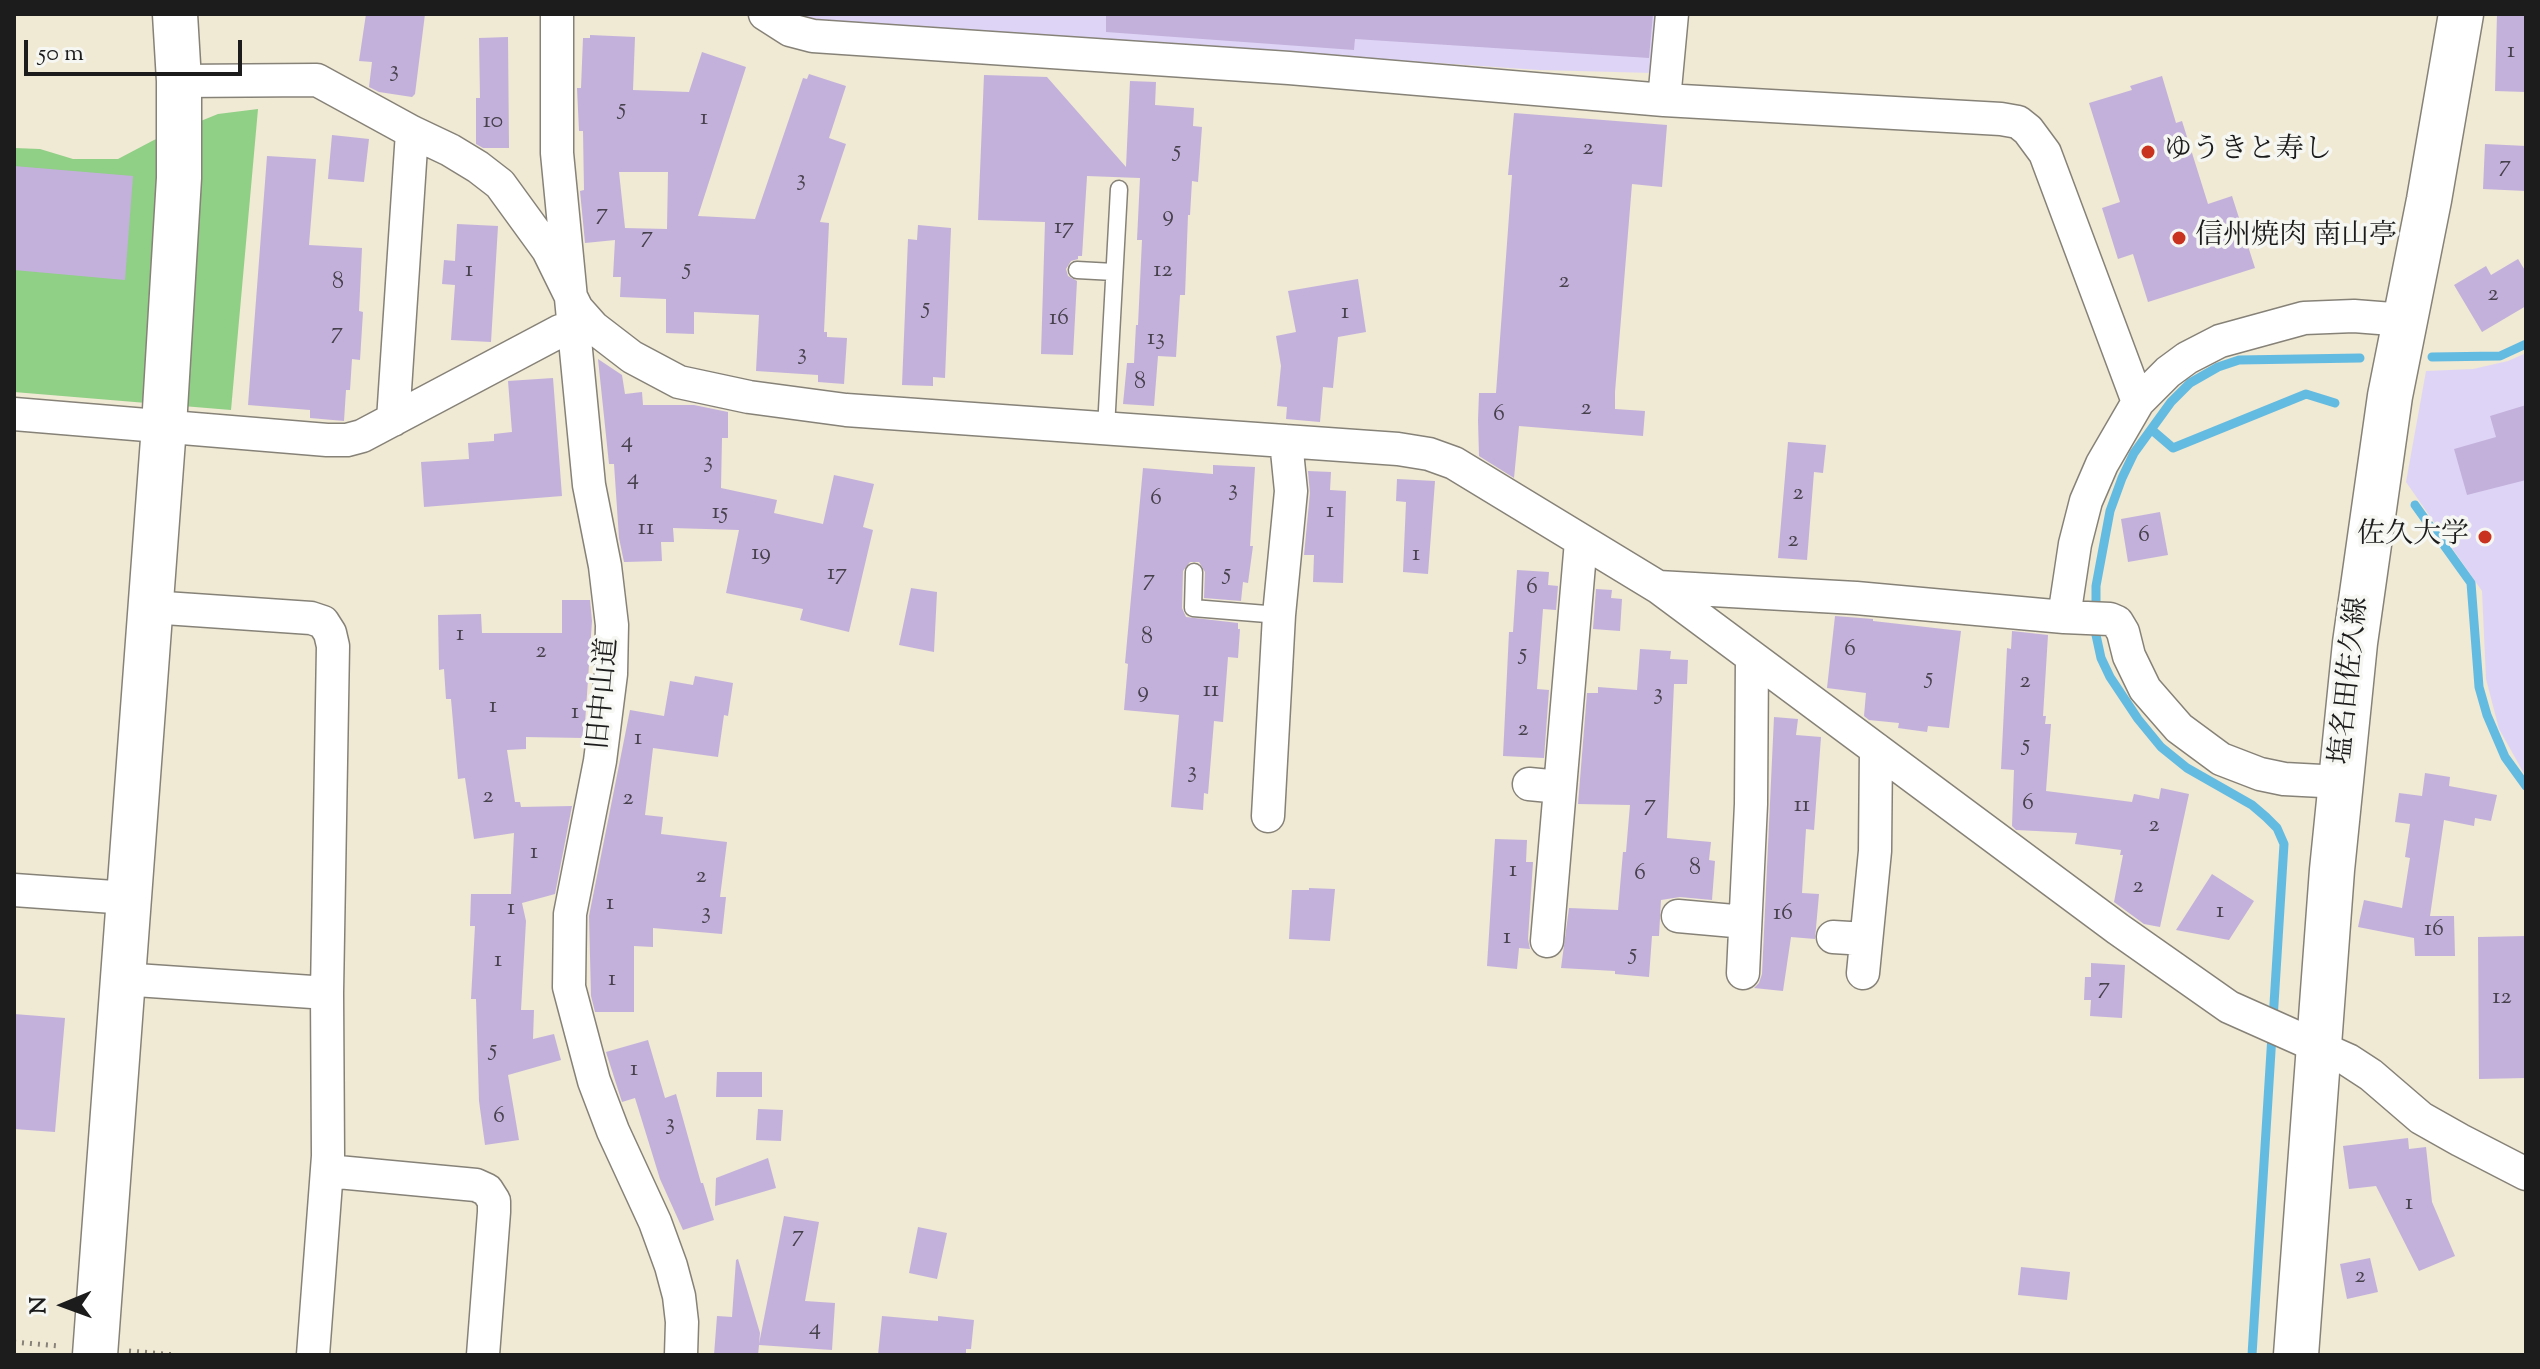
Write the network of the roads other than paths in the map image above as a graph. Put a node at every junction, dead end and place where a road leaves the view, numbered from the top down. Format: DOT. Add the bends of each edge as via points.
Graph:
graph roads {
  1 [pos="175,14"];
  2 [pos="557,14"];
  3 [pos="765,14"];
  4 [pos="1672,14"];
  5 [pos="2461,14"];
  6 [pos="179,81"];
  7 [pos="1664,100"];
  8 [pos="412,132"];
  9 [pos="1119,189"];
  10 [pos="1077,270"];
  11 [pos="1114,272"];
  12 [pos="574,313"];
  13 [pos="2405,320"];
  14 [pos="2138,402"];
  15 [pos="14,414"];
  16 [pos="393,420"];
  17 [pos="164,426"];
  18 [pos="1106,428"];
  19 [pos="1286,441"];
  20 [pos="1581,541"];
  21 [pos="1194,572"];
  22 [pos="1658,587"];
  23 [pos="150,607"];
  24 [pos="1279,615"];
  25 [pos="2071,617"];
  26 [pos="1752,657"];
  27 [pos="1876,749"];
  28 [pos="2341,782"];
  29 [pos="1268,816"];
  30 [pos="14,890"];
  31 [pos="128,898"];
  32 [pos="1678,916"];
  33 [pos="1745,922"];
  34 [pos="1833,937"];
  35 [pos="1866,939"];
  36 [pos="1547,941"];
  37 [pos="1743,973"];
  38 [pos="1863,973"];
  39 [pos="121,979"];
  40 [pos="327,993"];
  41 [pos="2291,1034"];
  42 [pos="327,1171"];
  43 [pos="2526,1174"];
  44 [pos="95,1355"];
  45 [pos="313,1355"];
  46 [pos="483,1355"];
  47 [pos="681,1355"];
  48 [pos="2296,1355"];
  1 -- 6 [label="street"];
  2 -- 12 [label="street, 旧中山道" via="557,153"];
  3 -- 7 [label="street" via="790,30 813,36"];
  4 -- 7 [label="street"];
  5 -- 13 [label="street, 塩名田佐久線"];
  6 -- 8 [label="street" via="317,80"];
  6 -- 17 [label="street" via="179,178"];
  7 -- 14 [label="street" via="2018,122 2045,153"];
  8 -- 12 [label="street" via="500,184 548,250"];
  8 -- 16 [label="street"];
  9 -- 11 [label="lane"];
  10 -- 11 [label="lane"];
  11 -- 18 [label="lane"];
  12 -- 16 [label="street" via="560,331"];
  12 -- 18 [label="street" via="632,357 679,382 714,391 846,410"];
  12 -- 47 [label="street, 旧中山道" via="589,485 605,566 612,650 600,761 570,914 569,987 594,1081 671,1266 682,1322"];
  13 -- 14 [label="street" via="2304,318 2220,341 2168,372"];
  13 -- 28 [label="street, 塩名田佐久線" via="2369,535"];
  14 -- 25 [label="street" via="2086,501 2075,544"];
  15 -- 17 [label="street"];
  16 -- 17 [label="street" via="347,440"];
  17 -- 23 [label="street"];
  18 -- 19 [label="street"];
  19 -- 20 [label="street" via="1429,454 1454,463"];
  19 -- 24 [label="street" via="1291,491"];
  20 -- 22 [label="street"];
  20 -- 36 [label="street" via="1545,785"];
  21 -- 24 [label="lane" via="1193,608"];
  22 -- 25 [label="street"];
  22 -- 26 [label="street"];
  23 -- 31 [label="street"];
  23 -- 40 [label="street" via="311,618 323,622 330,633"];
  24 -- 29 [label="street"];
  25 -- 28 [label="street" via="2117,622 2145,689 2179,728 2221,759 2284,779"];
  26 -- 27 [label="street"];
  26 -- 33 [label="street"];
  27 -- 35 [label="street" via="1875,851"];
  27 -- 41 [label="street" via="2229,1007"];
  28 -- 41 [label="street, 塩名田佐久線"];
  30 -- 31 [label="street"];
  31 -- 39 [label="street"];
  32 -- 33 [label="street"];
  33 -- 37 [label="street"];
  34 -- 35 [label="street"];
  35 -- 38 [label="street"];
  39 -- 40 [label="street"];
  39 -- 44 [label="street"];
  40 -- 42 [label="street"];
  41 -- 43 [label="street" via="2348,1060 2421,1118"];
  41 -- 48 [label="street, 塩名田佐久線"];
  42 -- 45 [label="street"];
  42 -- 46 [label="street" via="487,1190 494,1212"];
}
